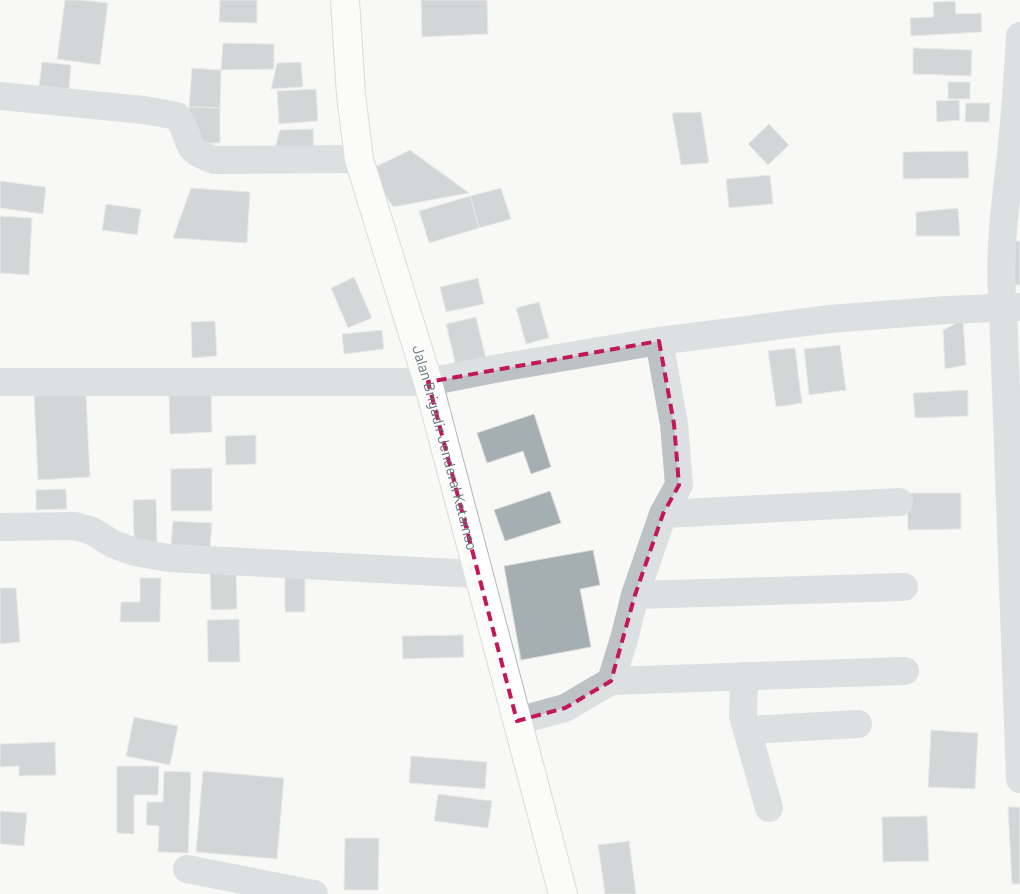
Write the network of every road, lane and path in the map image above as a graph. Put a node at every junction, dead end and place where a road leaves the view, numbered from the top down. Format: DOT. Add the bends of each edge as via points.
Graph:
graph roads {
  1 [pos="345,0"];
  2 [pos="1020,36"];
  3 [pos="0,96"];
  4 [pos="359,158"];
  5 [pos="1012,308"];
  6 [pos="659,341"];
  7 [pos="0,382"];
  8 [pos="428,382"];
  9 [pos="898,502"];
  10 [pos="663,514"];
  11 [pos="0,528"];
  12 [pos="477,574"];
  13 [pos="904,586"];
  14 [pos="635,595"];
  15 [pos="904,671"];
  16 [pos="744,676"];
  17 [pos="611,680"];
  18 [pos="1019,700"];
  19 [pos="516,721"];
  20 [pos="858,724"];
  21 [pos="747,730"];
  22 [pos="1020,779"];
  23 [pos="769,808"];
  24 [pos="187,869"];
  25 [pos="314,894"];
  26 [pos="562,894"];
  1 -- 4 [label="main road, Jalan Brigadir Jenderal Katamso"];
  2 -- 5 [label="street" via="1017,102 1002,240 1001,285"];
  3 -- 4 [label="street" via="177,116 184,126 189,146 202,156 215,160"];
  4 -- 8 [label="main road, Jalan Brigadir Jenderal Katamso"];
  5 -- 6 [label="street" via="830,319"];
  5 -- 18 [label="street"];
  6 -- 8 [label="street"];
  6 -- 10 [label="street" via="674,424 679,485"];
  7 -- 8 [label="street"];
  8 -- 12 [label="main road, Jalan Brigadir Jenderal Katamso"];
  9 -- 10 [label="street"];
  10 -- 14 [label="street"];
  11 -- 12 [label="street" via="75,526 135,552 168,558"];
  12 -- 19 [label="main road, Jalan Brigadir Jenderal Katamso"];
  13 -- 14 [label="street"];
  14 -- 17 [label="street"];
  15 -- 16 [label="street"];
  16 -- 17 [label="street"];
  16 -- 21 [label="street" via="743,716"];
  17 -- 19 [label="street" via="565,708"];
  18 -- 22 [label="street"];
  19 -- 26 [label="main road, Jalan Brigadir Jenderal Katamso"];
  20 -- 21 [label="street"];
  21 -- 23 [label="street"];
  24 -- 25 [label="street"];
}
